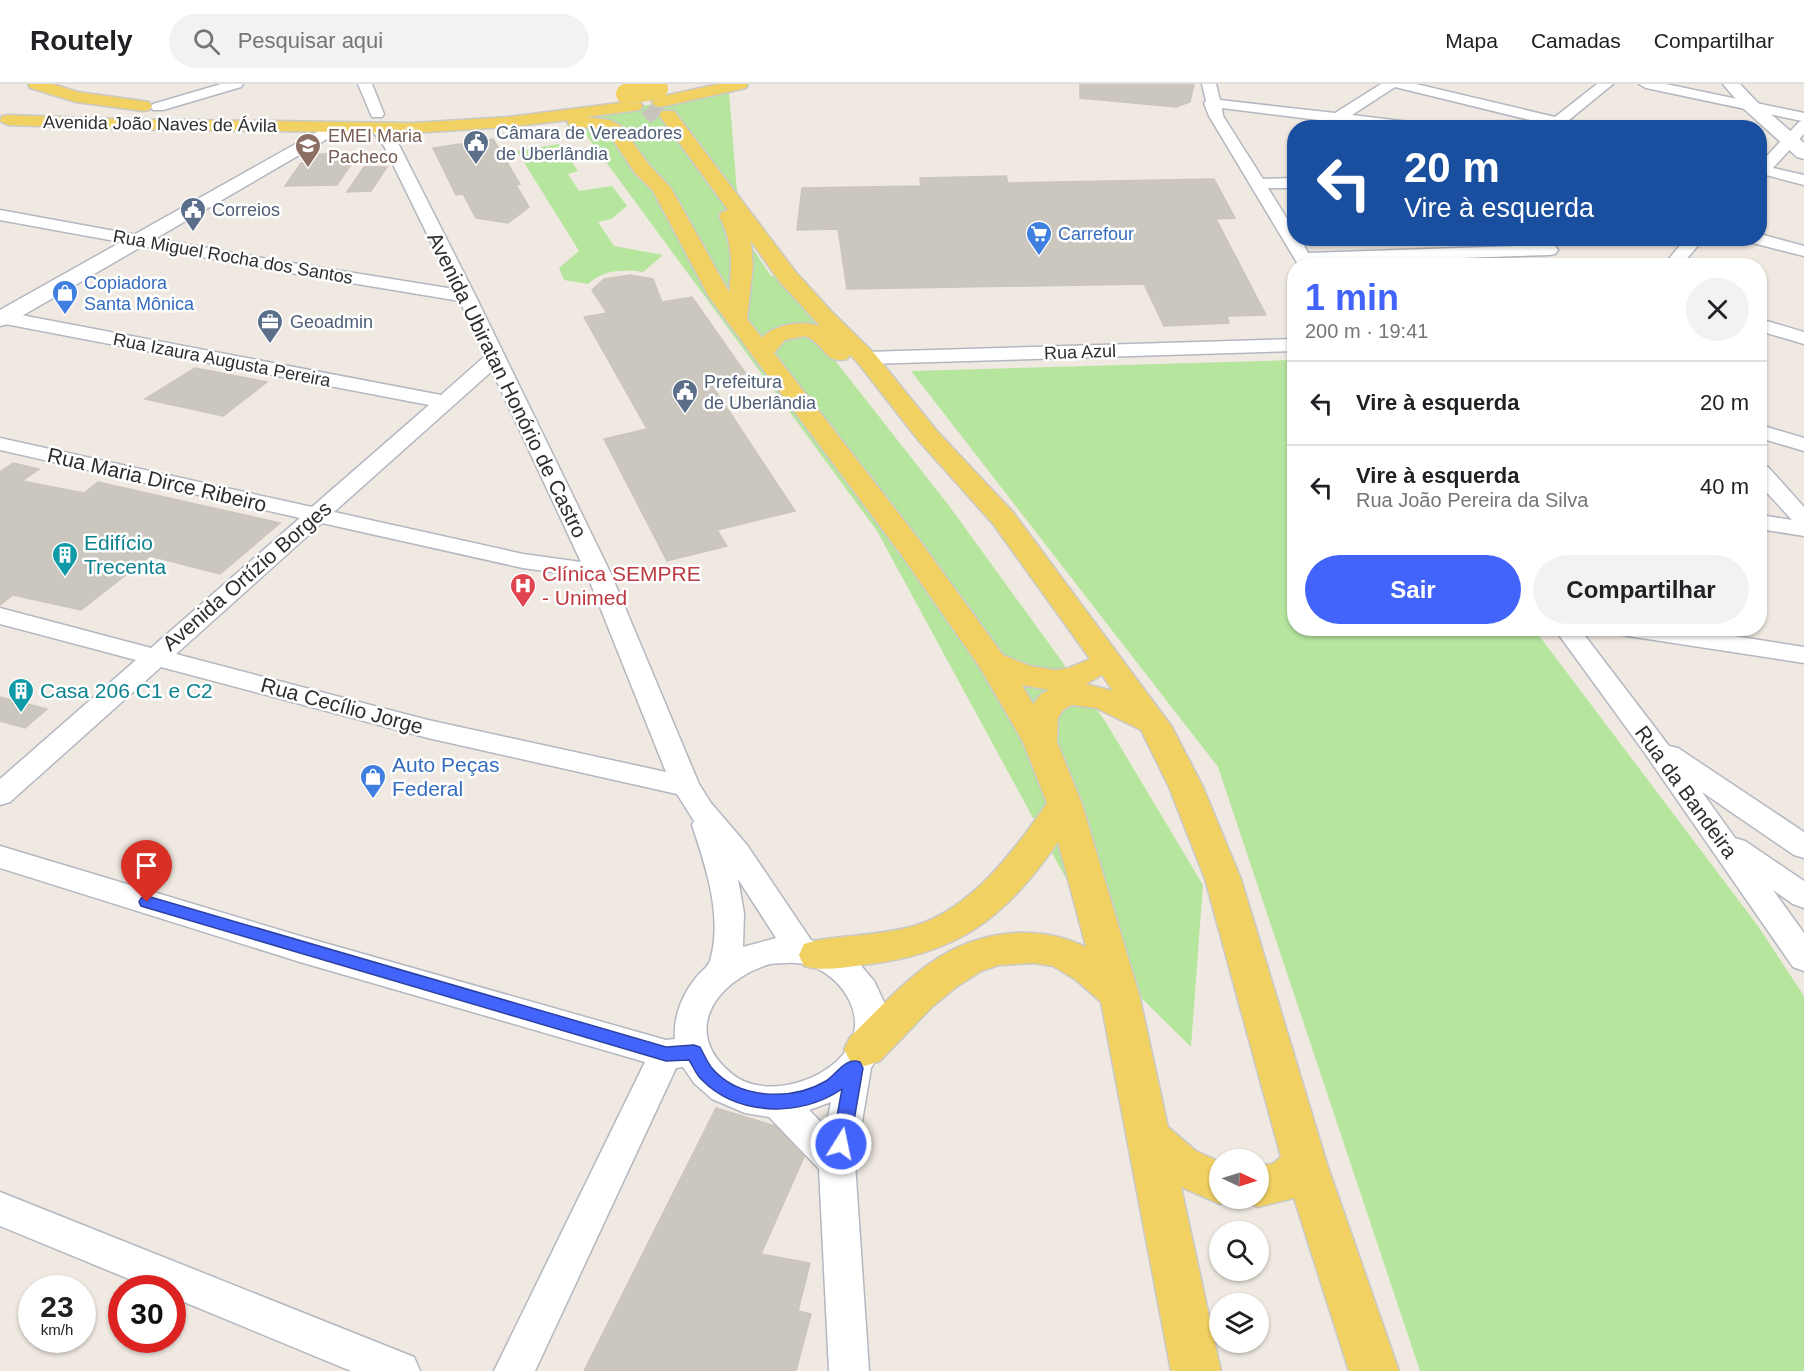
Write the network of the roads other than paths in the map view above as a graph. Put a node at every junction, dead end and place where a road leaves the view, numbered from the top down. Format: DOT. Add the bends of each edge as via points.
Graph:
graph roads {
  1 [pos="36,84"];
  2 [pos="236,84"];
  3 [pos="365,84"];
  4 [pos="678,84"];
  5 [pos="740,84"];
  6 [pos="1209,84"];
  7 [pos="1391,84"];
  8 [pos="1399,84"];
  9 [pos="1606,84"];
  10 [pos="1646,84"];
  11 [pos="1731,84"];
  12 [pos="76,98"];
  13 [pos="644,100"];
  14 [pos="1211,103"];
  15 [pos="1750,105"];
  16 [pos="158,107"];
  17 [pos="1339,117"];
  18 [pos="1804,117"];
  19 [pos="373,118"];
  20 [pos="4,119"];
  21 [pos="1363,120"];
  22 [pos="1534,120"];
  23 [pos="1559,120"];
  24 [pos="508,122"];
  25 [pos="1804,125"];
  26 [pos="333,128"];
  27 [pos="1790,140"];
  28 [pos="1804,153"];
  29 [pos="1767,163"];
  30 [pos="1767,172"];
  31 [pos="1804,180"];
  32 [pos="1287,183"];
  33 [pos="1259,184"];
  34 [pos="0,215"];
  35 [pos="1287,231"];
  36 [pos="138,240"];
  37 [pos="1767,241"];
  38 [pos="1517,246"];
  39 [pos="1546,246"];
  40 [pos="1689,246"];
  41 [pos="1804,251"];
  42 [pos="1358,258"];
  43 [pos="1557,258"];
  44 [pos="1678,258"];
  45 [pos="467,297"];
  46 [pos="1,318"];
  47 [pos="736,319"];
  48 [pos="1767,327"];
  49 [pos="1804,338"];
  50 [pos="1287,345"];
  51 [pos="762,352"];
  52 [pos="496,357"];
  53 [pos="866,358"];
  54 [pos="445,402"];
  55 [pos="1767,433"];
  56 [pos="928,436"];
  57 [pos="0,444"];
  58 [pos="1804,445"];
  59 [pos="1767,480"];
  60 [pos="316,515"];
  61 [pos="1804,520"];
  62 [pos="1767,523"];
  63 [pos="1804,529"];
  64 [pos="597,571"];
  65 [pos="0,616"];
  66 [pos="1572,636"];
  67 [pos="1680,636"];
  68 [pos="1098,647"];
  69 [pos="1804,655"];
  70 [pos="156,656"];
  71 [pos="993,662"];
  72 [pos="1156,727"];
  73 [pos="1040,742"];
  74 [pos="1654,746"];
  75 [pos="0,795"];
  76 [pos="694,798"];
  77 [pos="1065,804"];
  78 [pos="1719,838"];
  79 [pos="1804,846"];
  80 [pos="0,857"];
  81 [pos="1804,896"];
  82 [pos="809,953"];
  83 [pos="1804,958"];
  84 [pos="724,970"];
  85 [pos="1119,994"];
  86 [pos="680,1053"];
  87 [pos="860,1059"];
  88 [pos="777,1102"];
  89 [pos="1149,1138"];
  90 [pos="837,1163"];
  91 [pos="1305,1164"];
  92 [pos="1209,1179"];
  93 [pos="1269,1185"];
  94 [pos="0,1209"];
  95 [pos="400,1371"];
  96 [pos="514,1371"];
  97 [pos="849,1371"];
  98 [pos="1196,1371"];
  99 [pos="1374,1371"];
  1 -- 12 [label="main road, Avenida João Naves de Ávila"];
  2 -- 16 [label="street"];
  3 -- 19 [label="street, Avenida Ubiratan Honório de Castro"];
  4 -- 13 [label="main road, Avenida João Naves de Ávila"];
  5 -- 13 [label="main road, Avenida João Naves de Ávila"];
  6 -- 14 [label="street"];
  7 -- 17 [label="street"];
  8 -- 22 [label="street"];
  9 -- 23 [label="street"];
  10 -- 15 [label="street"];
  11 -- 15 [label="street"];
  12 -- 16 [label="main road, Avenida João Naves de Ávila"];
  12 -- 20 [label="main road" via="54,112"];
  13 -- 19 [label="main road, Avenida João Naves de Ávila"];
  13 -- 24 [label="main road, Avenida João Naves de Ávila"];
  13 -- 47 [label="main road" via="738,229 744,250"];
  13 -- 53 [label="main road" via="823,316"];
  14 -- 17 [label="street"];
  14 -- 33 [label="street"];
  15 -- 18 [label="street"];
  15 -- 27 [label="street"];
  16 -- 19 [label="main road, Avenida João Naves de Ávila"];
  17 -- 21 [label="street"];
  19 -- 24 [label="main road, Avenida João Naves de Ávila"];
  19 -- 26 [label="main road, Avenida João Naves de Ávila"];
  19 -- 45 [label="street, Avenida Ubiratan Honório de Castro" via="391,145"];
  20 -- 26 [label="main road, Avenida João Naves de Ávila"];
  24 -- 47 [label="main road" via="591,122 615,130 642,169 661,188"];
  25 -- 27 [label="street"];
  26 -- 36 [label="street"];
  27 -- 28 [label="street"];
  27 -- 29 [label="street"];
  30 -- 31 [label="street"];
  32 -- 33 [label="street"];
  33 -- 35 [label="street"];
  34 -- 36 [label="street, Rua Miguel Rocha dos Santos"];
  36 -- 45 [label="street, Rua Miguel Rocha dos Santos"];
  36 -- 46 [label="street"];
  37 -- 41 [label="street"];
  38 -- 42 [label="street"];
  39 -- 43 [label="street"];
  40 -- 44 [label="street"];
  45 -- 52 [label="street, Avenida Ubiratan Honório de Castro"];
  46 -- 54 [label="street, Rua Izaura Augusta Pereira"];
  47 -- 51 [label="main road"];
  48 -- 49 [label="street"];
  50 -- 53 [label="street, Rua Azul"];
  51 -- 56 [label="main road" via="771,340 785,332 818,331 893,414"];
  51 -- 71 [label="main road"];
  52 -- 54 [label="street, Avenida Ortízio Borges"];
  52 -- 64 [label="street, Avenida Ubiratan Honório de Castro"];
  53 -- 56 [label="main road"];
  54 -- 60 [label="street, Avenida Ortízio Borges"];
  55 -- 58 [label="street"];
  56 -- 68 [label="main road" via="1003,518"];
  57 -- 60 [label="street, Rua Maria Dirce Ribeiro"];
  59 -- 61 [label="street"];
  60 -- 64 [label="street, Rua Maria Dirce Ribeiro" via="523,561"];
  60 -- 70 [label="street, Avenida Ortízio Borges"];
  62 -- 63 [label="street"];
  64 -- 76 [label="street, Avenida Ubiratan Honório de Castro"];
  65 -- 70 [label="street, Rua Cecílio Jorge"];
  66 -- 74 [label="street, Rua da Bandeira"];
  67 -- 69 [label="street"];
  68 -- 71 [label="main road" via="1088,672 1069,678 1034,679 1009,672"];
  68 -- 72 [label="main road"];
  70 -- 75 [label="street, Avenida Ortízio Borges"];
  70 -- 76 [label="street, Rua Cecílio Jorge"];
  71 -- 73 [label="main road"];
  72 -- 73 [label="main road" via="1104,697 1069,695 1053,701 1041,716"];
  72 -- 91 [label="main road" via="1186,787 1223,879"];
  73 -- 77 [label="main road"];
  74 -- 78 [label="street, Rua da Bandeira"];
  74 -- 79 [label="street"];
  76 -- 82 [label="street, Avenida Ubiratan Honório de Castro"];
  76 -- 84 [label="street, Avenida Ubiratan Honório de Castro" via="725,881 730,942"];
  77 -- 82 [label="main road" via="1041,841 1002,885 952,925 901,944"];
  77 -- 85 [label="main road"];
  78 -- 81 [label="street"];
  78 -- 83 [label="street, Rua da Bandeira"];
  80 -- 86 [label="street" via="300,949"];
  82 -- 84 [label="street" via="770,951"];
  82 -- 87 [label="street" via="841,966 858,982 869,1003 871,1026"];
  84 -- 86 [label="street" via="706,987 694,1007"];
  85 -- 87 [label="main road" via="1080,962 1048,948 1013,948 981,955 953,968 921,994"];
  85 -- 89 [label="main road"];
  86 -- 88 [label="street" via="725,1089 749,1099"];
  86 -- 96 [label="street"];
  87 -- 88 [label="street" via="833,1086 807,1098"];
  87 -- 90 [label="street"];
  88 -- 90 [label="street"];
  89 -- 92 [label="main road" via="1180,1165"];
  89 -- 98 [label="main road"];
  90 -- 97 [label="street"];
  91 -- 93 [label="main road" via="1283,1182"];
  91 -- 99 [label="main road"];
  94 -- 95 [label="street"];
}
